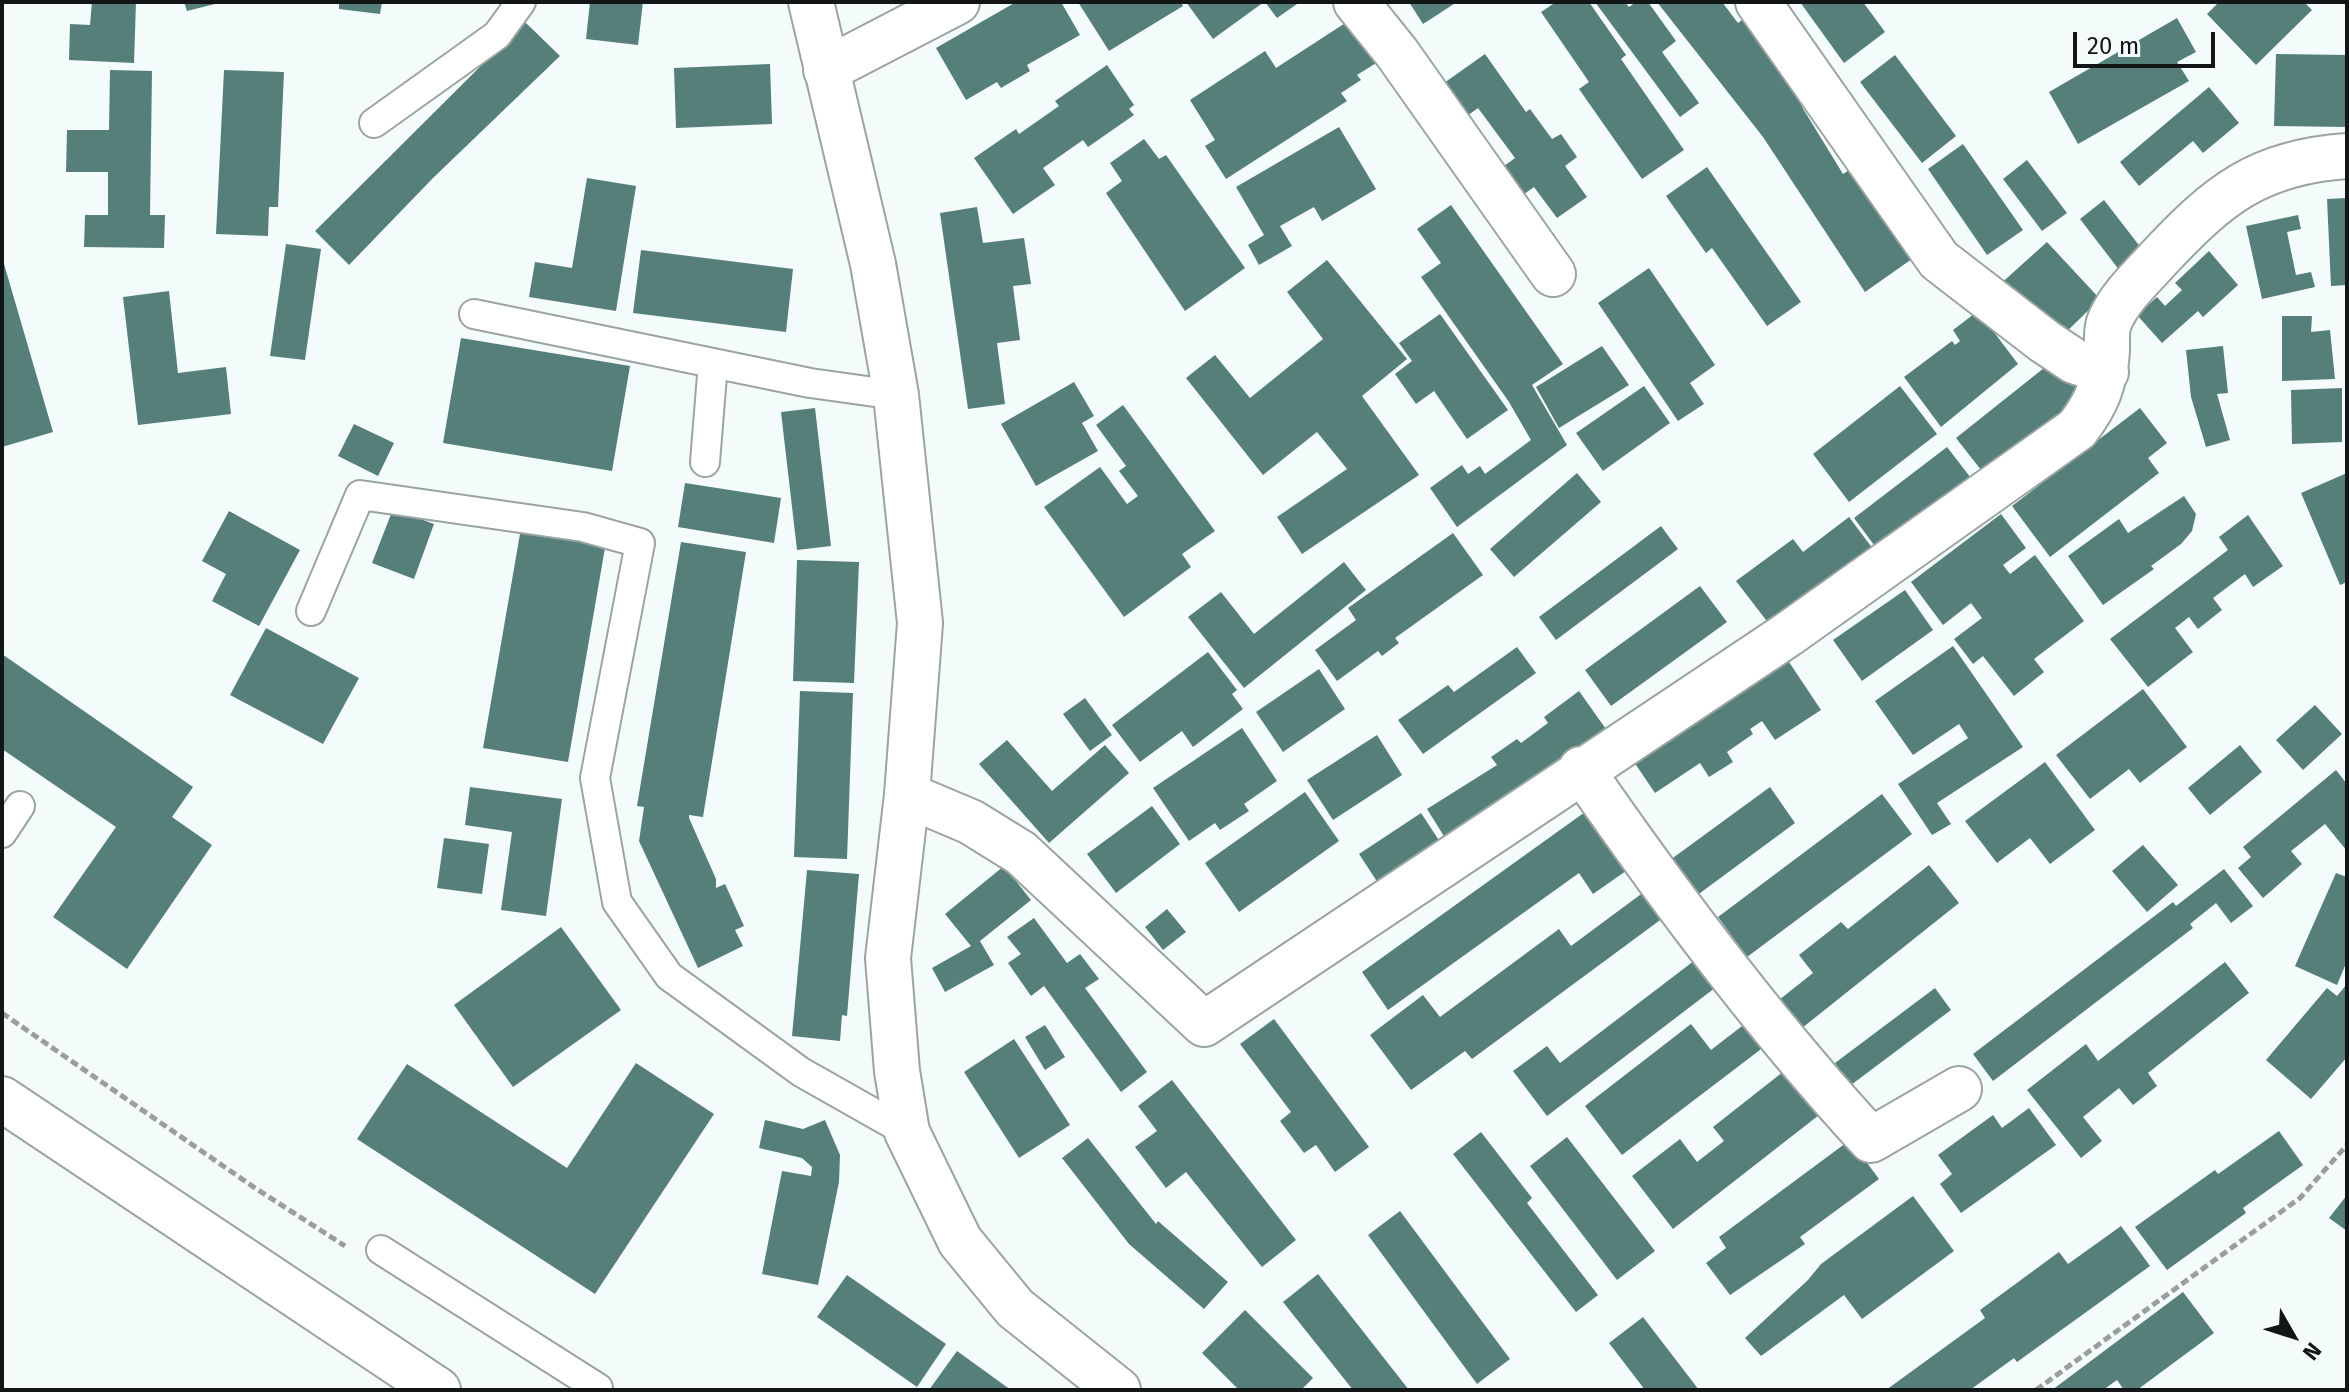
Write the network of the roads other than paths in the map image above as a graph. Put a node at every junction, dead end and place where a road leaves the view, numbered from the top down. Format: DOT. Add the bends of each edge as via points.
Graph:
graph roads {
  1 [pos="521,2"];
  2 [pos="811,2"];
  3 [pos="957,2"];
  4 [pos="1356,2"];
  5 [pos="1758,2"];
  6 [pos="826,70"];
  7 [pos="374,123"];
  8 [pos="2347,156"];
  9 [pos="1553,274"];
  10 [pos="474,314"];
  11 [pos="713,363"];
  12 [pos="2106,372"];
  13 [pos="896,395"];
  14 [pos="705,462"];
  15 [pos="311,611"];
  16 [pos="1581,769"];
  17 [pos="907,795"];
  18 [pos="20,806"];
  19 [pos="2,833"];
  20 [pos="1959,1089"];
  21 [pos="2,1099"];
  22 [pos="907,1132"];
  23 [pos="381,1250"];
  24 [pos="438,1390"];
  25 [pos="597,1390"];
  26 [pos="1118,1390"];
  1 -- 7 [label="lane" via="497,35"];
  2 -- 6 [label="street"];
  3 -- 6 [label="street"];
  4 -- 9 [label="street"];
  5 -- 12 [label="street" via="1939,260 2044,341 2074,361"];
  6 -- 13 [label="street" via="873,264"];
  8 -- 12 [label="street" via="2313,158 2275,169 2235,187 2209,208 2122,298 2108,324"];
  10 -- 11 [label="lane"];
  11 -- 13 [label="lane"];
  11 -- 14 [label="lane"];
  12 -- 16 [label="street" via="2098,403 2077,429 1787,635"];
  13 -- 17 [label="street" via="920,623"];
  15 -- 22 [label="lane" via="360,495 583,527 640,543 595,778 617,902 669,976 801,1072"];
  16 -- 17 [label="street" via="1204,1024 1021,853 971,822"];
  16 -- 20 [label="street" via="1647,865 1820,1084 1871,1140"];
  17 -- 22 [label="street" via="888,958"];
  18 -- 19 [label="lane"];
  21 -- 24 [label="street"];
  22 -- 26 [label="street" via="960,1241 1006,1297"];
  23 -- 25 [label="lane"];
}
